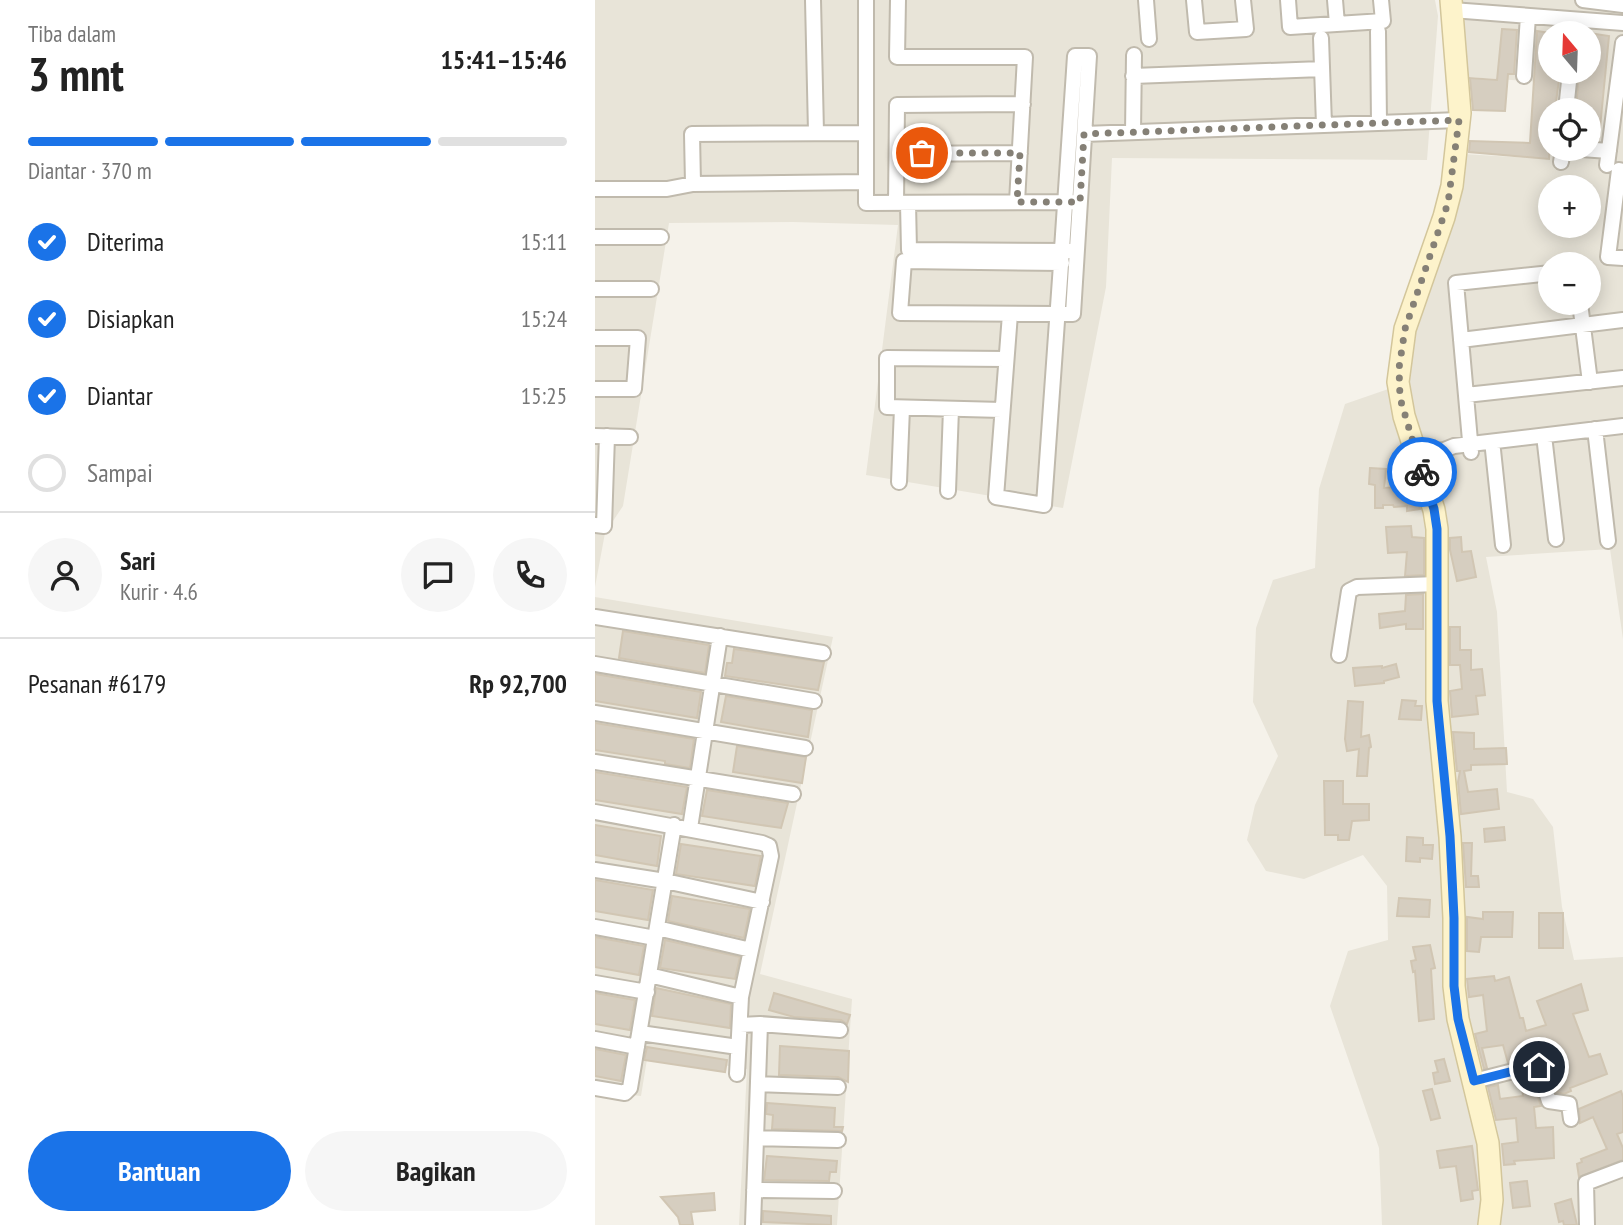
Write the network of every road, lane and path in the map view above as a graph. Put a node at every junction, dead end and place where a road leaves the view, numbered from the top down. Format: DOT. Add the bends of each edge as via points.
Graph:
graph roads {
  1 [pos="813,0"];
  2 [pos="866,0"];
  3 [pos="898,0"];
  4 [pos="1146,0"];
  5 [pos="1194,0"];
  6 [pos="1243,0"];
  7 [pos="1287,0"];
  8 [pos="1335,0"];
  9 [pos="1381,0"];
  10 [pos="1583,0"];
  11 [pos="1452,5"];
  12 [pos="1623,5"];
  13 [pos="1528,16"];
  14 [pos="1549,21"];
  15 [pos="1623,23"];
  16 [pos="1337,24"];
  17 [pos="1601,25"];
  18 [pos="1378,31"];
  19 [pos="1321,38"];
  20 [pos="1149,39"];
  21 [pos="1623,43"];
  22 [pos="1134,55"];
  23 [pos="1322,69"];
  24 [pos="1621,71"];
  25 [pos="1133,76"];
  26 [pos="1524,76"];
  27 [pos="1023,104"];
  28 [pos="1459,120"];
  29 [pos="1618,120"];
  30 [pos="1378,123"];
  31 [pos="1324,125"];
  32 [pos="816,132"];
  33 [pos="866,132"];
  34 [pos="1133,132"];
  35 [pos="1084,134"];
  36 [pos="1020,153"];
  37 [pos="897,154"];
  38 [pos="1601,156"];
  39 [pos="1623,171"];
  40 [pos="866,182"];
  41 [pos="693,184"];
  42 [pos="595,189"];
  43 [pos="1017,202"];
  44 [pos="1073,202"];
  45 [pos="902,203"];
  46 [pos="595,237"];
  47 [pos="661,237"];
  48 [pos="1067,255"];
  49 [pos="1623,258"];
  50 [pos="1538,274"];
  51 [pos="595,289"];
  52 [pos="651,289"];
  53 [pos="1010,314"];
  54 [pos="1058,314"];
  55 [pos="1582,315"];
  56 [pos="1623,320"];
  57 [pos="1583,324"];
  58 [pos="595,338"];
  59 [pos="1461,340"];
  60 [pos="1006,359"];
  61 [pos="1623,378"];
  62 [pos="1590,382"];
  63 [pos="595,389"];
  64 [pos="1466,395"];
  65 [pos="902,408"];
  66 [pos="951,409"];
  67 [pos="1003,410"];
  68 [pos="1623,430"];
  69 [pos="1596,434"];
  70 [pos="601,436"];
  71 [pos="630,437"];
  72 [pos="1545,444"];
  73 [pos="1471,448"];
  74 [pos="1493,450"];
  75 [pos="1416,453"];
  76 [pos="899,482"];
  77 [pos="948,491"];
  78 [pos="595,525"];
  79 [pos="1556,539"];
  80 [pos="1608,541"];
  81 [pos="1503,545"];
  82 [pos="1437,583"];
  83 [pos="595,617"];
  84 [pos="720,636"];
  85 [pos="823,653"];
  86 [pos="1339,655"];
  87 [pos="595,664"];
  88 [pos="712,684"];
  89 [pos="814,701"];
  90 [pos="595,713"];
  91 [pos="705,732"];
  92 [pos="805,748"];
  93 [pos="595,762"];
  94 [pos="697,779"];
  95 [pos="793,794"];
  96 [pos="595,812"];
  97 [pos="674,825"];
  98 [pos="690,828"];
  99 [pos="595,870"];
  100 [pos="665,881"];
  101 [pos="762,902"];
  102 [pos="595,927"];
  103 [pos="656,933"];
  104 [pos="751,950"];
  105 [pos="649,975"];
  106 [pos="595,983"];
  107 [pos="646,992"];
  108 [pos="741,997"];
  109 [pos="761,1024"];
  110 [pos="740,1025"];
  111 [pos="840,1030"];
  112 [pos="595,1040"];
  113 [pos="639,1040"];
  114 [pos="739,1047"];
  115 [pos="737,1074"];
  116 [pos="1474,1081"];
  117 [pos="758,1084"];
  118 [pos="838,1087"];
  119 [pos="595,1088"];
  120 [pos="1571,1119"];
  121 [pos="756,1138"];
  122 [pos="838,1140"];
  123 [pos="1623,1169"];
  124 [pos="754,1190"];
  125 [pos="834,1191"];
  126 [pos="753,1225"];
  127 [pos="1489,1225"];
  128 [pos="1587,1225"];
  1 -- 32 [label="street"];
  2 -- 33 [label="street"];
  3 -- 27 [label="street" via="897,57 1025,57"];
  4 -- 20 [label="street"];
  5 -- 6 [label="street" via="1197,32 1246,29"];
  7 -- 16 [label="street" via="1290,27"];
  8 -- 16 [label="street"];
  9 -- 16 [label="street" via="1383,21"];
  10 -- 12 [label="street"];
  11 -- 13 [label="street"];
  11 -- 28 [label="street"];
  13 -- 14 [label="street"];
  13 -- 26 [label="street"];
  15 -- 17 [label="street"];
  18 -- 30 [label="street"];
  19 -- 23 [label="street"];
  21 -- 24 [label="street"];
  22 -- 25 [label="street"];
  23 -- 25 [label="street"];
  23 -- 31 [label="street"];
  24 -- 29 [label="street"];
  25 -- 34 [label="street"];
  27 -- 36 [label="street"];
  27 -- 37 [label="street" via="897,105"];
  28 -- 30 [label="street"];
  28 -- 75 [label="street" via="1448,203 1402,348 1400,398"];
  29 -- 38 [label="street" via="1608,158"];
  30 -- 31 [label="street"];
  31 -- 34 [label="street"];
  32 -- 33 [label="street"];
  32 -- 41 [label="street" via="692,134"];
  33 -- 40 [label="street"];
  34 -- 35 [label="street"];
  35 -- 44 [label="street"];
  35 -- 44 [label="street" via="1089,56 1075,56"];
  36 -- 37 [label="street"];
  36 -- 43 [label="street"];
  37 -- 45 [label="street"];
  39 -- 49 [label="street" via="1619,170 1608,257"];
  40 -- 41 [label="street"];
  40 -- 45 [label="street" via="866,203"];
  41 -- 42 [label="street" via="667,189"];
  43 -- 44 [label="street"];
  43 -- 45 [label="street"];
  44 -- 48 [label="street"];
  45 -- 48 [label="street" via="909,250"];
  46 -- 47 [label="street"];
  48 -- 53 [label="street" via="904,261 900,313"];
  48 -- 54 [label="street" via="1073,314"];
  50 -- 59 [label="street" via="1456,283"];
  51 -- 52 [label="street"];
  53 -- 54 [label="street"];
  53 -- 60 [label="street"];
  54 -- 67 [label="street" via="1044,505 996,497"];
  55 -- 57 [label="street"];
  56 -- 57 [label="street"];
  57 -- 59 [label="street"];
  57 -- 62 [label="street"];
  58 -- 63 [label="street" via="638,338 634,389"];
  59 -- 64 [label="street"];
  60 -- 65 [label="street" via="887,358 887,407"];
  60 -- 67 [label="street"];
  61 -- 62 [label="street"];
  62 -- 64 [label="street"];
  64 -- 73 [label="street"];
  65 -- 66 [label="street"];
  65 -- 76 [label="street"];
  66 -- 67 [label="street"];
  66 -- 77 [label="street"];
  68 -- 69 [label="street"];
  69 -- 72 [label="street"];
  69 -- 73 [label="street"];
  69 -- 80 [label="street"];
  70 -- 71 [label="street"];
  70 -- 78 [label="street" via="604,526"];
  72 -- 74 [label="street"];
  72 -- 79 [label="street"];
  73 -- 74 [label="street"];
  73 -- 75 [label="street"];
  74 -- 81 [label="street"];
  75 -- 82 [label="street" via="1434,509"];
  82 -- 86 [label="street" via="1362,586 1349,591"];
  82 -- 116 [label="street" via="1437,701 1450,836 1454,986"];
  83 -- 84 [label="street"];
  84 -- 85 [label="street"];
  84 -- 88 [label="street"];
  87 -- 88 [label="street"];
  88 -- 89 [label="street"];
  88 -- 91 [label="street"];
  90 -- 91 [label="street"];
  91 -- 92 [label="street"];
  91 -- 94 [label="street"];
  93 -- 94 [label="street"];
  94 -- 95 [label="street"];
  94 -- 98 [label="street"];
  96 -- 97 [label="street"];
  97 -- 98 [label="street"];
  97 -- 100 [label="street"];
  98 -- 101 [label="street" via="769,846"];
  99 -- 100 [label="street"];
  100 -- 101 [label="street"];
  100 -- 103 [label="street"];
  101 -- 104 [label="street"];
  102 -- 103 [label="street"];
  103 -- 104 [label="street"];
  103 -- 105 [label="street"];
  104 -- 108 [label="street"];
  105 -- 107 [label="street"];
  105 -- 108 [label="street"];
  106 -- 107 [label="street"];
  107 -- 113 [label="street"];
  108 -- 110 [label="street"];
  109 -- 110 [label="street"];
  109 -- 111 [label="street"];
  109 -- 117 [label="street"];
  110 -- 114 [label="street"];
  112 -- 113 [label="street"];
  113 -- 114 [label="street"];
  113 -- 119 [label="street" via="627,1093"];
  114 -- 115 [label="street"];
  116 -- 120 [label="street" via="1537,1065 1549,1101 1569,1104"];
  116 -- 127 [label="street" via="1488,1143"];
  117 -- 118 [label="street"];
  117 -- 121 [label="street"];
  121 -- 122 [label="street"];
  121 -- 124 [label="street"];
  123 -- 128 [label="street" via="1586,1183"];
  124 -- 125 [label="street"];
  124 -- 126 [label="street"];
}
